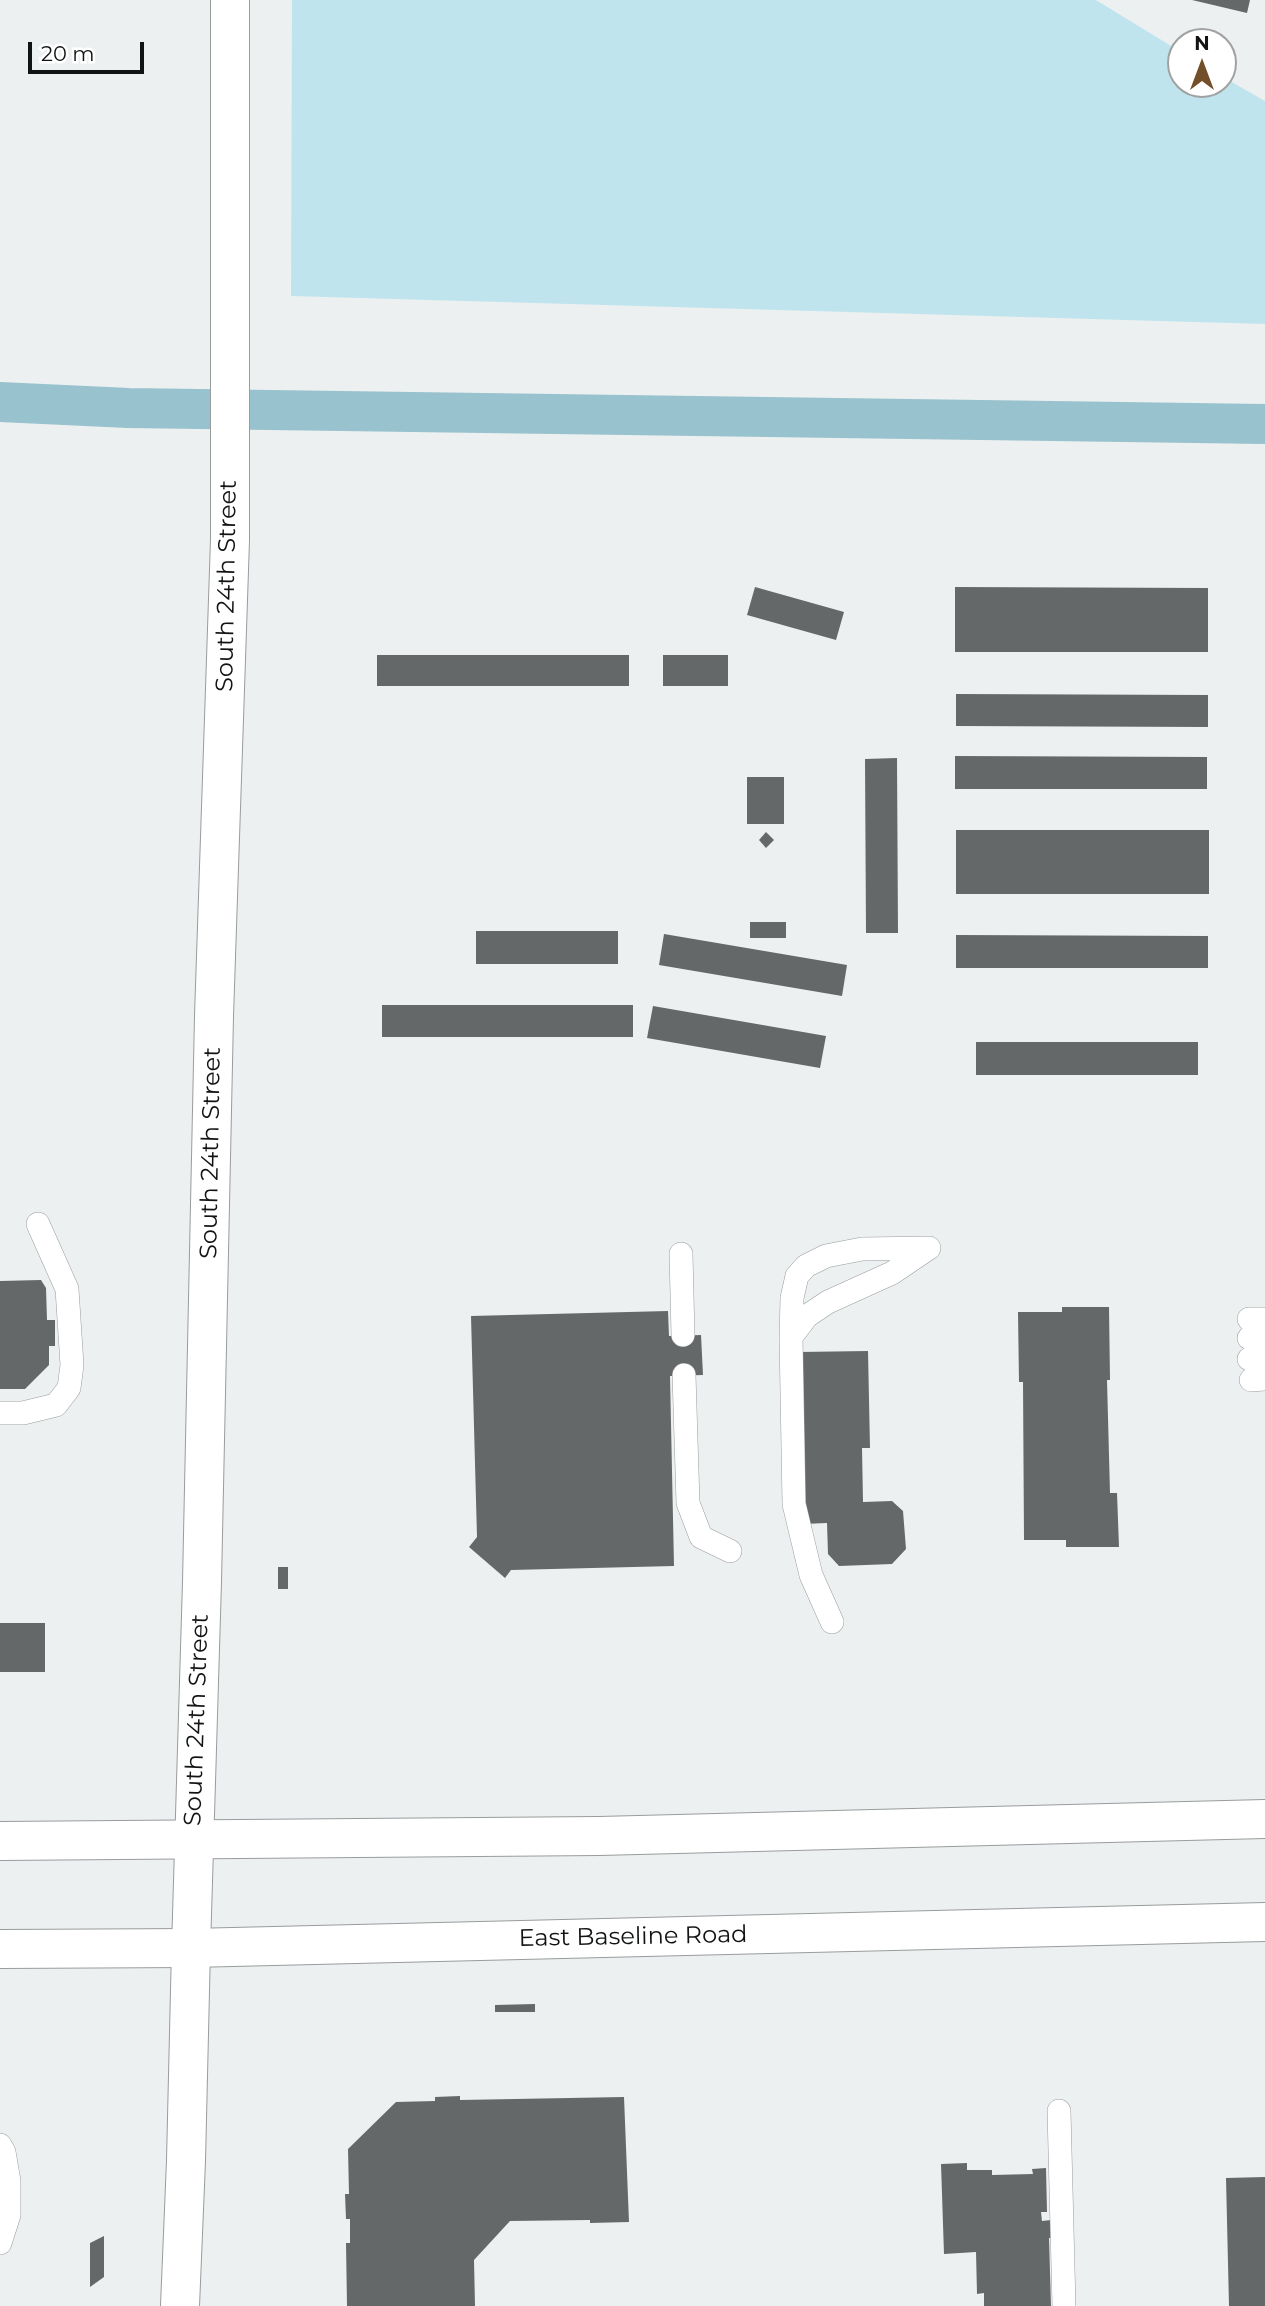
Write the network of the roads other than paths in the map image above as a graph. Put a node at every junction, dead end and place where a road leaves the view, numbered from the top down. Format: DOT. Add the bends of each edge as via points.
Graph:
graph roads {
  1 [pos="230,0"];
  2 [pos="38,1224"];
  3 [pos="681,1254"];
  4 [pos="683,1335"];
  5 [pos="791,1337"];
  6 [pos="684,1376"];
  7 [pos="0,1413"];
  8 [pos="730,1551"];
  9 [pos="832,1622"];
  10 [pos="1265,1819"];
  11 [pos="193,1840"];
  12 [pos="0,1841"];
  13 [pos="1265,1922"];
  14 [pos="191,1948"];
  15 [pos="0,1949"];
  16 [pos="1059,2111"];
  17 [pos="0,2146"];
  18 [pos="0,2243"];
  19 [pos="180,2306"];
  20 [pos="1064,2306"];
  1 -- 11 [label="main road, South 24th Street" via="230,540"];
  2 -- 7 [label="lane" via="67,1289 69,1388 56,1405"];
  3 -- 4 [label="lane"];
  5 -- 5 [label="lane" via="792,1298 797,1276 806,1266 826,1256 862,1250 929,1248 892,1273 828,1302 807,1316"];
  5 -- 9 [label="lane" via="794,1504 811,1575"];
  6 -- 8 [label="lane" via="688,1503 701,1537"];
  10 -- 11 [label="main road" via="599,1836"];
  11 -- 12 [label="main road"];
  11 -- 14 [label="main road, South 24th Street"];
  13 -- 14 [label="main road, East Baseline Road"];
  14 -- 15 [label="main road, East Baseline Road"];
  14 -- 19 [label="main road, South 24th Street"];
  16 -- 20 [label="lane"];
  17 -- 18 [label="lane" via="9,2181 9,2215"];
}
